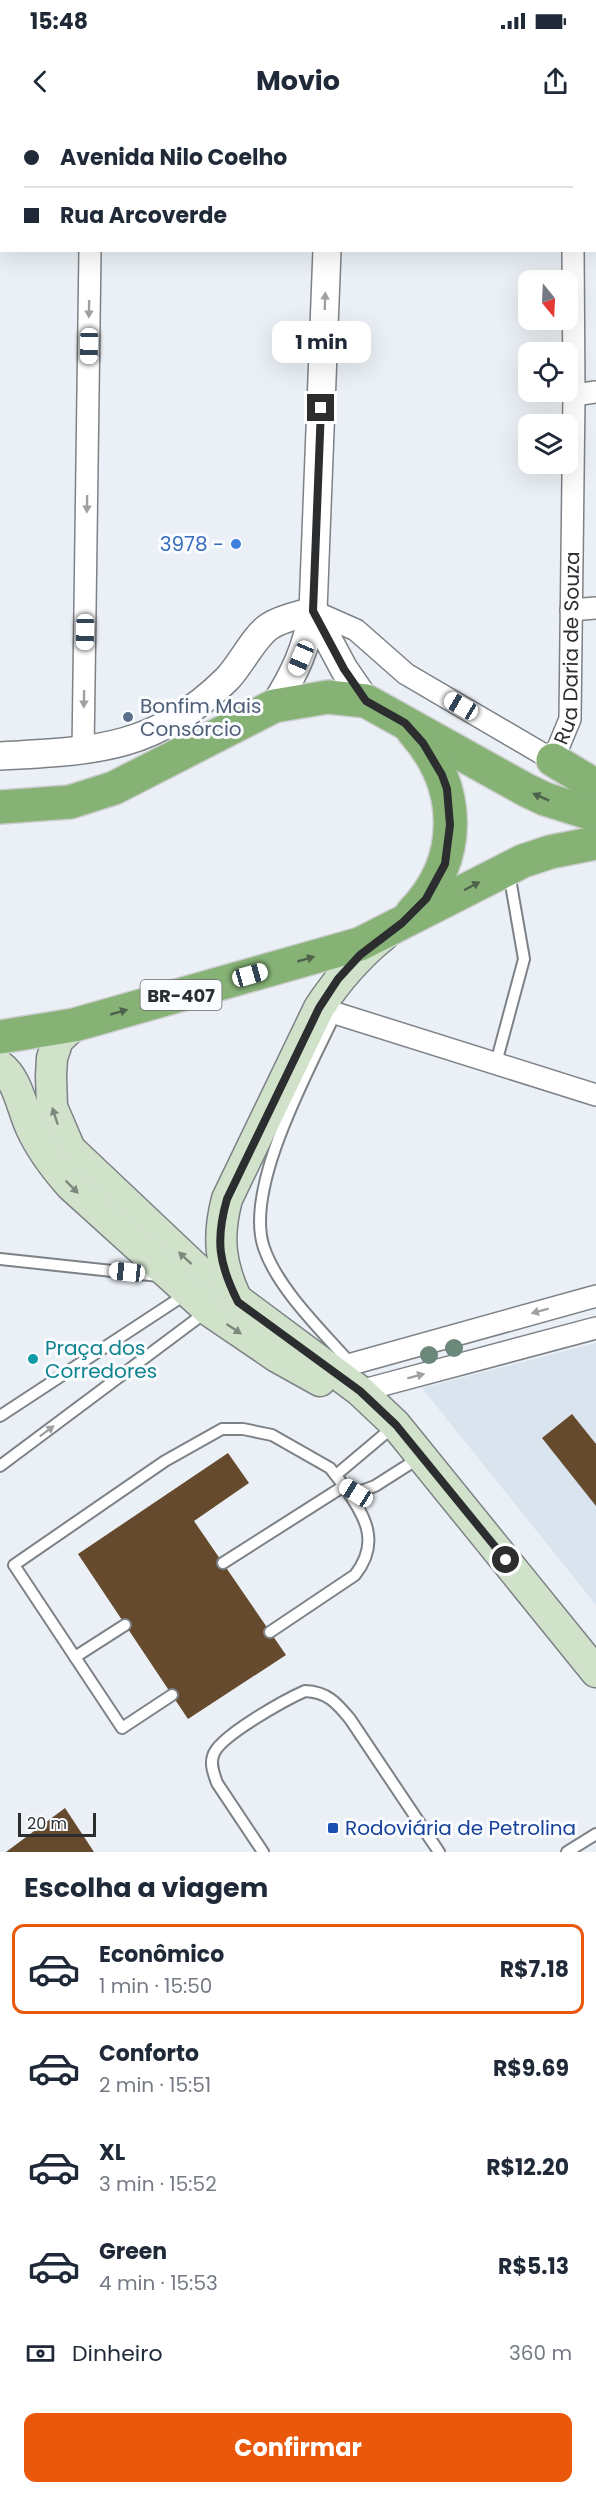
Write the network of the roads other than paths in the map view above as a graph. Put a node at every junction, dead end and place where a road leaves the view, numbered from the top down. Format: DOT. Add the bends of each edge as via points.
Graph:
graph roads {
  1 [pos="90,252"];
  2 [pos="327,252"];
  3 [pos="573,252"];
  4 [pos="574,342"];
  5 [pos="596,392"];
  6 [pos="578,394"];
  7 [pos="574,402"];
  8 [pos="596,608"];
  9 [pos="571,610"];
  10 [pos="313,611"];
  11 [pos="366,701"];
  12 [pos="274,706"];
  13 [pos="405,723"];
  14 [pos="83,752"];
  15 [pos="0,756"];
  16 [pos="553,760"];
  17 [pos="596,786"];
  18 [pos="0,807"];
  19 [pos="596,815"];
  20 [pos="0,825"];
  21 [pos="596,843"];
  22 [pos="507,868"];
  23 [pos="402,923"];
  24 [pos="328,1010"];
  25 [pos="74,1025"];
  26 [pos="0,1037"];
  27 [pos="496,1063"];
  28 [pos="0,1066"];
  29 [pos="596,1095"];
  30 [pos="0,1259"];
  31 [pos="188,1294"];
  32 [pos="596,1296"];
  33 [pos="238,1302"];
  34 [pos="596,1329"];
  35 [pos="347,1375"];
  36 [pos="0,1416"];
  37 [pos="396,1425"];
  38 [pos="421,1456"];
  39 [pos="0,1466"];
  40 [pos="336,1475"];
  41 [pos="344,1486"];
  42 [pos="223,1563"];
  43 [pos="125,1625"];
  44 [pos="270,1632"];
  45 [pos="75,1657"];
  46 [pos="596,1672"];
  47 [pos="172,1695"];
  48 [pos="596,1834"];
  49 [pos="263,1852"];
  50 [pos="439,1852"];
  51 [pos="567,1852"];
  1 -- 14 [label="street, one-way"];
  10 -- 2 [label="street, one-way"];
  3 -- 4 [label="street, Rua Daria de Souza"];
  5 -- 6 [label="street"];
  7 -- 9 [label="street, Rua Daria de Souza"];
  8 -- 9 [label="street"];
  9 -- 16 [label="street, Rua Daria de Souza" via="570,719"];
  10 -- 11 [label="street"];
  10 -- 12 [label="street" via="308,644"];
  10 -- 14 [label="street" via="270,626 227,679 175,720 134,740"];
  10 -- 16 [label="street, Rua Daria de Souza" via="356,630 406,674"];
  11 -- 12 [label="highway" via="328,697"];
  11 -- 13 [label="highway"];
  12 -- 18 [label="highway" via="114,788 70,802"];
  12 -- 20 [label="highway" via="178,770 100,807 47,822"];
  19 -- 13 [label="highway, one-way" via="536,795"];
  13 -- 23 [label="highway" via="423,743 442,775 450,825 445,864 437,881 426,899"];
  14 -- 15 [label="street"];
  16 -- 17 [label="highway"];
  21 -- 22 [label="highway, BR-407" via="550,852"];
  23 -- 22 [label="highway, BR-407, one-way"];
  22 -- 27 [label="lane" via="524,959"];
  23 -- 24 [label="main road" via="360,955 338,979"];
  25 -- 23 [label="highway, BR-407, one-way" via="360,944"];
  24 -- 27 [label="street"];
  24 -- 33 [label="main road" via="227,1199 219,1249"];
  24 -- 35 [label="lane" via="267,1172 260,1220 263,1246 275,1272"];
  25 -- 26 [label="highway, BR-407"];
  33 -- 25 [label="main road, one-way" via="199,1271 70,1149 52,1107 51,1076 58,1040"];
  27 -- 29 [label="street"];
  28 -- 31 [label="main road, one-way" via="6,1070 31,1128 54,1168"];
  30 -- 31 [label="lane"];
  31 -- 36 [label="lane"];
  31 -- 37 [label="main road, one-way" via="277,1357"];
  39 -- 31 [label="lane, one-way"];
  32 -- 35 [label="street, one-way"];
  33 -- 35 [label="main road"];
  35 -- 34 [label="street, one-way"];
  35 -- 37 [label="main road"];
  37 -- 38 [label="main road"];
  37 -- 40 [label="lane"];
  38 -- 41 [label="lane" via="364,1492 356,1493"];
  38 -- 46 [label="main road"];
  40 -- 41 [label="lane"];
  40 -- 45 [label="lane" via="272,1435 222,1429 165,1461 14,1565"];
  41 -- 42 [label="lane"];
  41 -- 44 [label="lane" via="366,1519 368,1548 362,1567"];
  43 -- 45 [label="lane"];
  45 -- 47 [label="lane" via="122,1728"];
  48 -- 51 [label="lane"];
  49 -- 50 [label="lane" via="217,1783 212,1771 213,1754 226,1739 305,1691 317,1691 333,1698 350,1719"];
}
